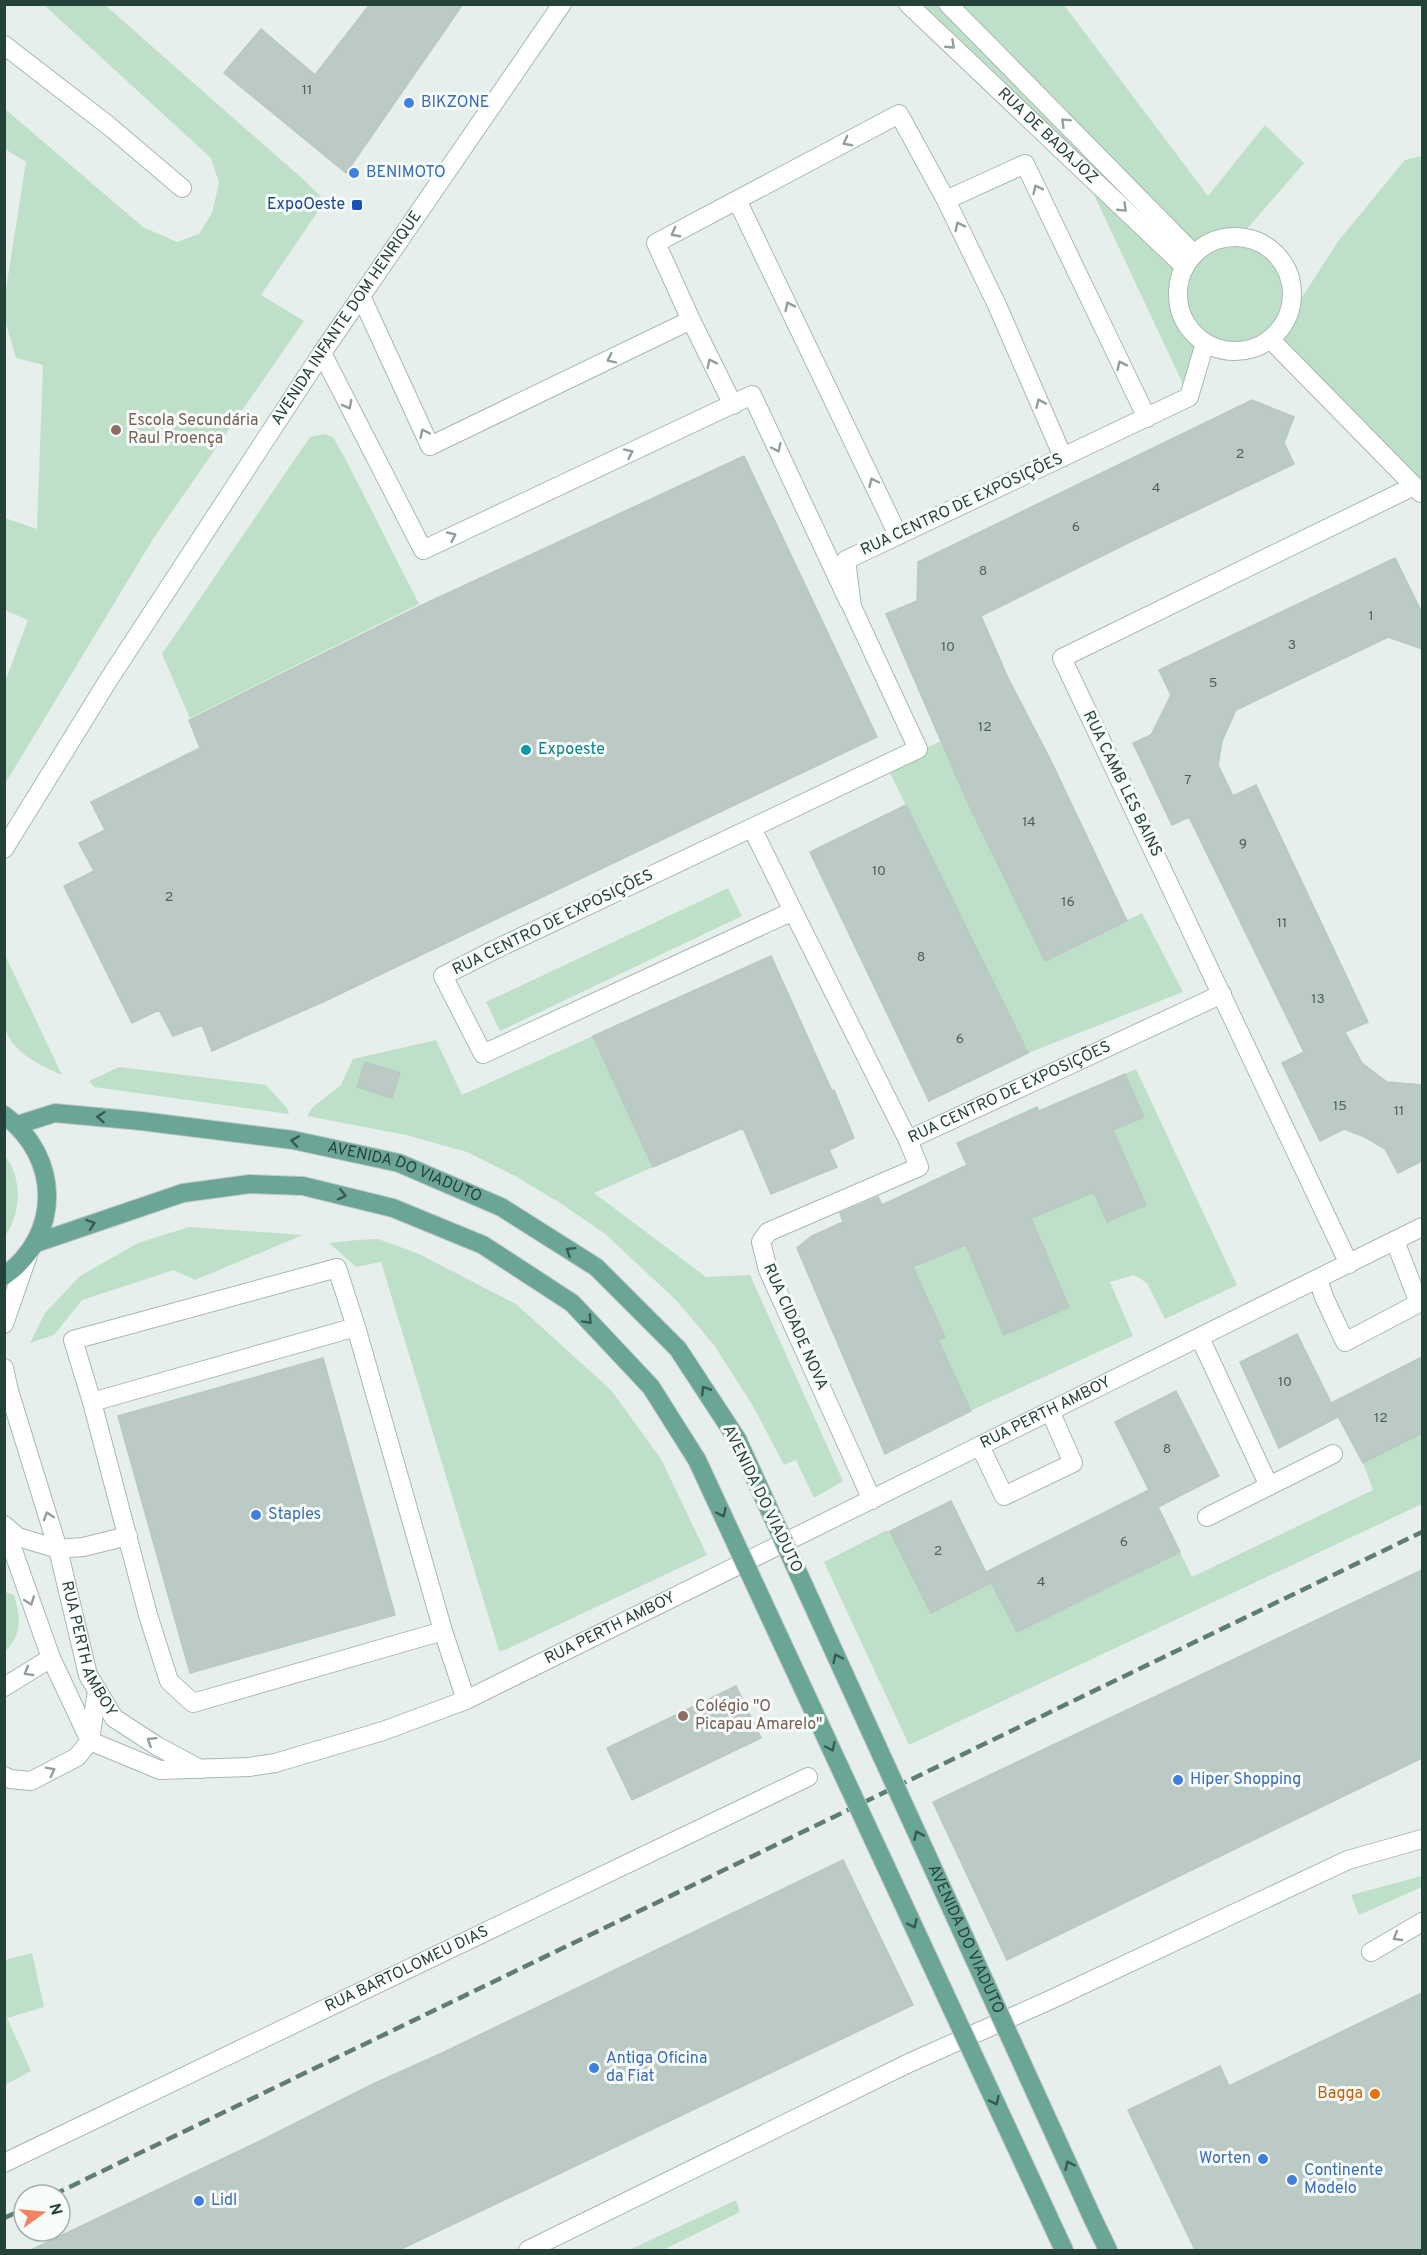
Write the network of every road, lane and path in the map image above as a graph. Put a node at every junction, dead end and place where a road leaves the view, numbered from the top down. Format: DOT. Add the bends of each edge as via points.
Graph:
graph roads {
  1 [pos="562,4"];
  2 [pos="908,4"];
  3 [pos="952,7"];
  4 [pos="4,45"];
  5 [pos="182,188"];
  6 [pos="737,200"];
  7 [pos="946,200"];
  8 [pos="1190,260"];
  9 [pos="361,296"];
  10 [pos="691,320"];
  11 [pos="1271,340"];
  12 [pos="1205,343"];
  13 [pos="322,353"];
  14 [pos="733,405"];
  15 [pos="1147,418"];
  16 [pos="1064,457"];
  17 [pos="1418,490"];
  18 [pos="898,535"];
  19 [pos="852,607"];
  20 [pos="752,828"];
  21 [pos="4,849"];
  22 [pos="793,911"];
  23 [pos="1222,994"];
  24 [pos="8,1117"];
  25 [pos="908,1140"];
  26 [pos="1422,1227"];
  27 [pos="1395,1241"];
  28 [pos="32,1249"];
  29 [pos="1349,1264"];
  30 [pos="4,1276"];
  31 [pos="1318,1279"];
  32 [pos="4,1324"];
  33 [pos="356,1327"];
  34 [pos="1200,1338"];
  35 [pos="4,1368"];
  36 [pos="92,1402"];
  37 [pos="1050,1411"];
  38 [pos="980,1446"];
  39 [pos="1333,1454"];
  40 [pos="1269,1486"];
  41 [pos="872,1500"];
  42 [pos="1207,1516"];
  43 [pos="5,1526"];
  44 [pos="128,1536"];
  45 [pos="58,1549"];
  46 [pos="10,1563"];
  47 [pos="443,1631"];
  48 [pos="51,1658"];
  49 [pos="4,1687"];
  50 [pos="97,1690"];
  51 [pos="466,1700"];
  52 [pos="90,1741"];
  53 [pos="202,1769"];
  54 [pos="4,1776"];
  55 [pos="808,1776"];
  56 [pos="1422,1839"];
  57 [pos="1422,1922"];
  58 [pos="1371,1952"];
  59 [pos="4,2163"];
  60 [pos="528,2250"];
  61 [pos="1064,2250"];
  62 [pos="1108,2250"];
  1 -- 9 [label="street, AVENIDA INFANTE DOM HENRIQUE"];
  2 -- 8 [label="street, RUA DE BADAJOZ, one-way"];
  8 -- 3 [label="street, one-way"];
  4 -- 5 [label="street"];
  7 -- 6 [label="street, one-way" via="899,114"];
  6 -- 10 [label="street, one-way" via="656,243"];
  18 -- 6 [label="street, one-way"];
  15 -- 7 [label="street, one-way" via="1025,164"];
  16 -- 7 [label="street, one-way"];
  8 -- 11 [label="street" via="1208,244 1240,237 1267,246 1282,260 1292,285 1292,307 1281,330"];
  8 -- 12 [label="street" via="1178,289 1181,311 1190,329"];
  10 -- 9 [label="street, one-way" via="430,446"];
  9 -- 13 [label="street, AVENIDA INFANTE DOM HENRIQUE"];
  14 -- 10 [label="street, one-way"];
  11 -- 12 [label="street" via="1244,351 1218,349"];
  11 -- 17 [label="street"];
  12 -- 15 [label="street, RUA CENTRO DE EXPOSIÇÕES" via="1189,397"];
  13 -- 14 [label="street, one-way" via="423,550"];
  13 -- 21 [label="street, AVENIDA INFANTE DOM HENRIQUE" via="109,679"];
  14 -- 19 [label="street, one-way" via="752,395"];
  15 -- 16 [label="street, RUA CENTRO DE EXPOSIÇÕES"];
  16 -- 18 [label="street, RUA CENTRO DE EXPOSIÇÕES"];
  17 -- 23 [label="street, RUA CAMB LES BAINS" via="1062,658"];
  18 -- 19 [label="street, RUA CENTRO DE EXPOSIÇÕES" via="846,560"];
  19 -- 20 [label="street, RUA CENTRO DE EXPOSIÇÕES" via="918,749"];
  20 -- 22 [label="street"];
  20 -- 22 [label="street, RUA CENTRO DE EXPOSIÇÕES" via="443,976 483,1054"];
  22 -- 25 [label="street, RUA CENTRO DE EXPOSIÇÕES"];
  23 -- 25 [label="street, RUA CENTRO DE EXPOSIÇÕES"];
  23 -- 29 [label="street, RUA CAMB LES BAINS"];
  24 -- 28 [label="main road" via="37,1150 47,1181 46,1213"];
  62 -- 24 [label="main road, AVENIDA DO VIADUTO, one-way, bridge" via="737,1439 678,1349 596,1267 501,1207 399,1162 292,1140 141,1121 55,1113"];
  25 -- 41 [label="street, RUA CIDADE NOVA" via="919,1167 768,1232 760,1242 768,1270"];
  26 -- 27 [label="street, RUA PERTH AMBOY"];
  27 -- 29 [label="street, RUA PERTH AMBOY"];
  27 -- 31 [label="street" via="1419,1303 1345,1342"];
  28 -- 30 [label="main road"];
  28 -- 32 [label="street"];
  28 -- 61 [label="main road, one-way, bridge" via="183,1193 250,1184 303,1186 393,1208 483,1245 572,1303 651,1387 698,1460"];
  29 -- 31 [label="street, RUA PERTH AMBOY"];
  31 -- 34 [label="street, RUA PERTH AMBOY"];
  33 -- 36 [label="street"];
  33 -- 36 [label="street" via="337,1268 73,1340"];
  33 -- 47 [label="street"];
  34 -- 37 [label="street, RUA PERTH AMBOY"];
  34 -- 40 [label="street"];
  45 -- 35 [label="street, RUA PERTH AMBOY, one-way"];
  36 -- 44 [label="street"];
  37 -- 38 [label="street, RUA PERTH AMBOY"];
  37 -- 38 [label="street" via="1073,1463 1004,1496"];
  38 -- 41 [label="street, RUA PERTH AMBOY"];
  39 -- 40 [label="street"];
  40 -- 42 [label="street"];
  41 -- 51 [label="street, RUA PERTH AMBOY"];
  43 -- 45 [label="street" via="18,1537"];
  43 -- 46 [label="street"];
  44 -- 45 [label="street"];
  44 -- 47 [label="street" via="169,1681 193,1703"];
  45 -- 50 [label="street, RUA PERTH AMBOY" via="88,1675"];
  46 -- 48 [label="street, one-way"];
  47 -- 51 [label="street"];
  48 -- 49 [label="street, one-way"];
  48 -- 52 [label="street"];
  50 -- 52 [label="street"];
  53 -- 50 [label="street, RUA PERTH AMBOY, one-way" via="114,1718"];
  51 -- 53 [label="street, RUA PERTH AMBOY" via="383,1731 275,1763"];
  52 -- 53 [label="street" via="160,1770"];
  54 -- 52 [label="street, one-way" via="32,1781 77,1757"];
  55 -- 59 [label="street, RUA BARTOLOMEU DIAS"];
  56 -- 60 [label="street" via="1348,1860 909,2063"];
  57 -- 58 [label="street, one-way"];
}
